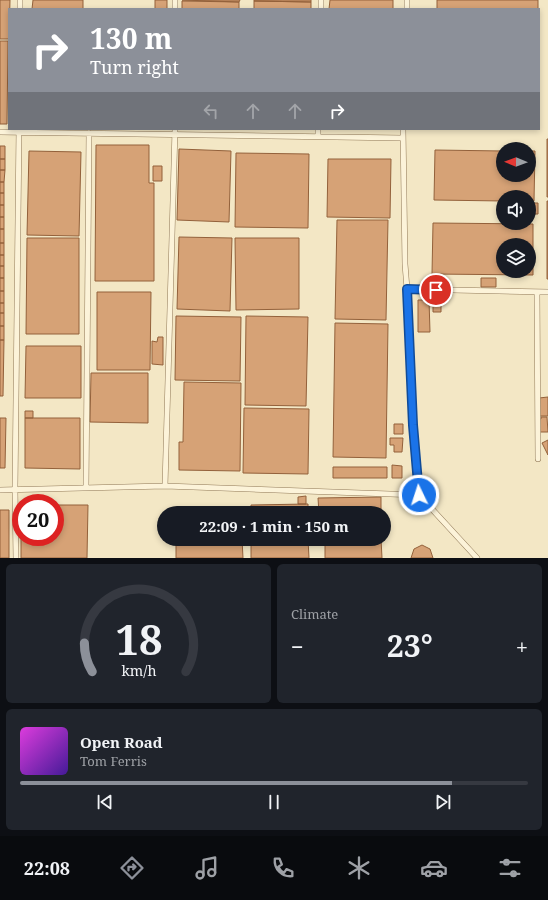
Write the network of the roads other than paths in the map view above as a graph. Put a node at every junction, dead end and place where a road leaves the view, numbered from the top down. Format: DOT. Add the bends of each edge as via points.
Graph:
graph roads {
  1 [pos="19,130"];
  2 [pos="318,130"];
  3 [pos="403,130"];
  4 [pos="0,132"];
  5 [pos="175,132"];
  6 [pos="88,133"];
  7 [pos="318,136"];
  8 [pos="402,138"];
  9 [pos="407,289"];
  10 [pos="537,292"];
  11 [pos="548,292"];
  12 [pos="538,458"];
  13 [pos="165,486"];
  14 [pos="86,488"];
  15 [pos="15,489"];
  16 [pos="0,490"];
  17 [pos="419,495"];
  18 [pos="16,558"];
  19 [pos="477,558"];
  1 -- 4 [label="lane"];
  1 -- 6 [label="lane"];
  1 -- 15 [label="lane"];
  2 -- 7 [label="lane"];
  3 -- 8 [label="lane"];
  5 -- 6 [label="lane"];
  5 -- 7 [label="lane"];
  5 -- 13 [label="lane"];
  6 -- 14 [label="lane"];
  7 -- 8 [label="lane"];
  8 -- 9 [label="lane"];
  9 -- 10 [label="lane"];
  9 -- 17 [label="lane"];
  10 -- 11 [label="lane"];
  10 -- 12 [label="lane"];
  13 -- 14 [label="lane"];
  13 -- 17 [label="lane"];
  14 -- 15 [label="lane"];
  15 -- 16 [label="lane"];
  15 -- 18 [label="lane"];
  17 -- 19 [label="lane"];
}
